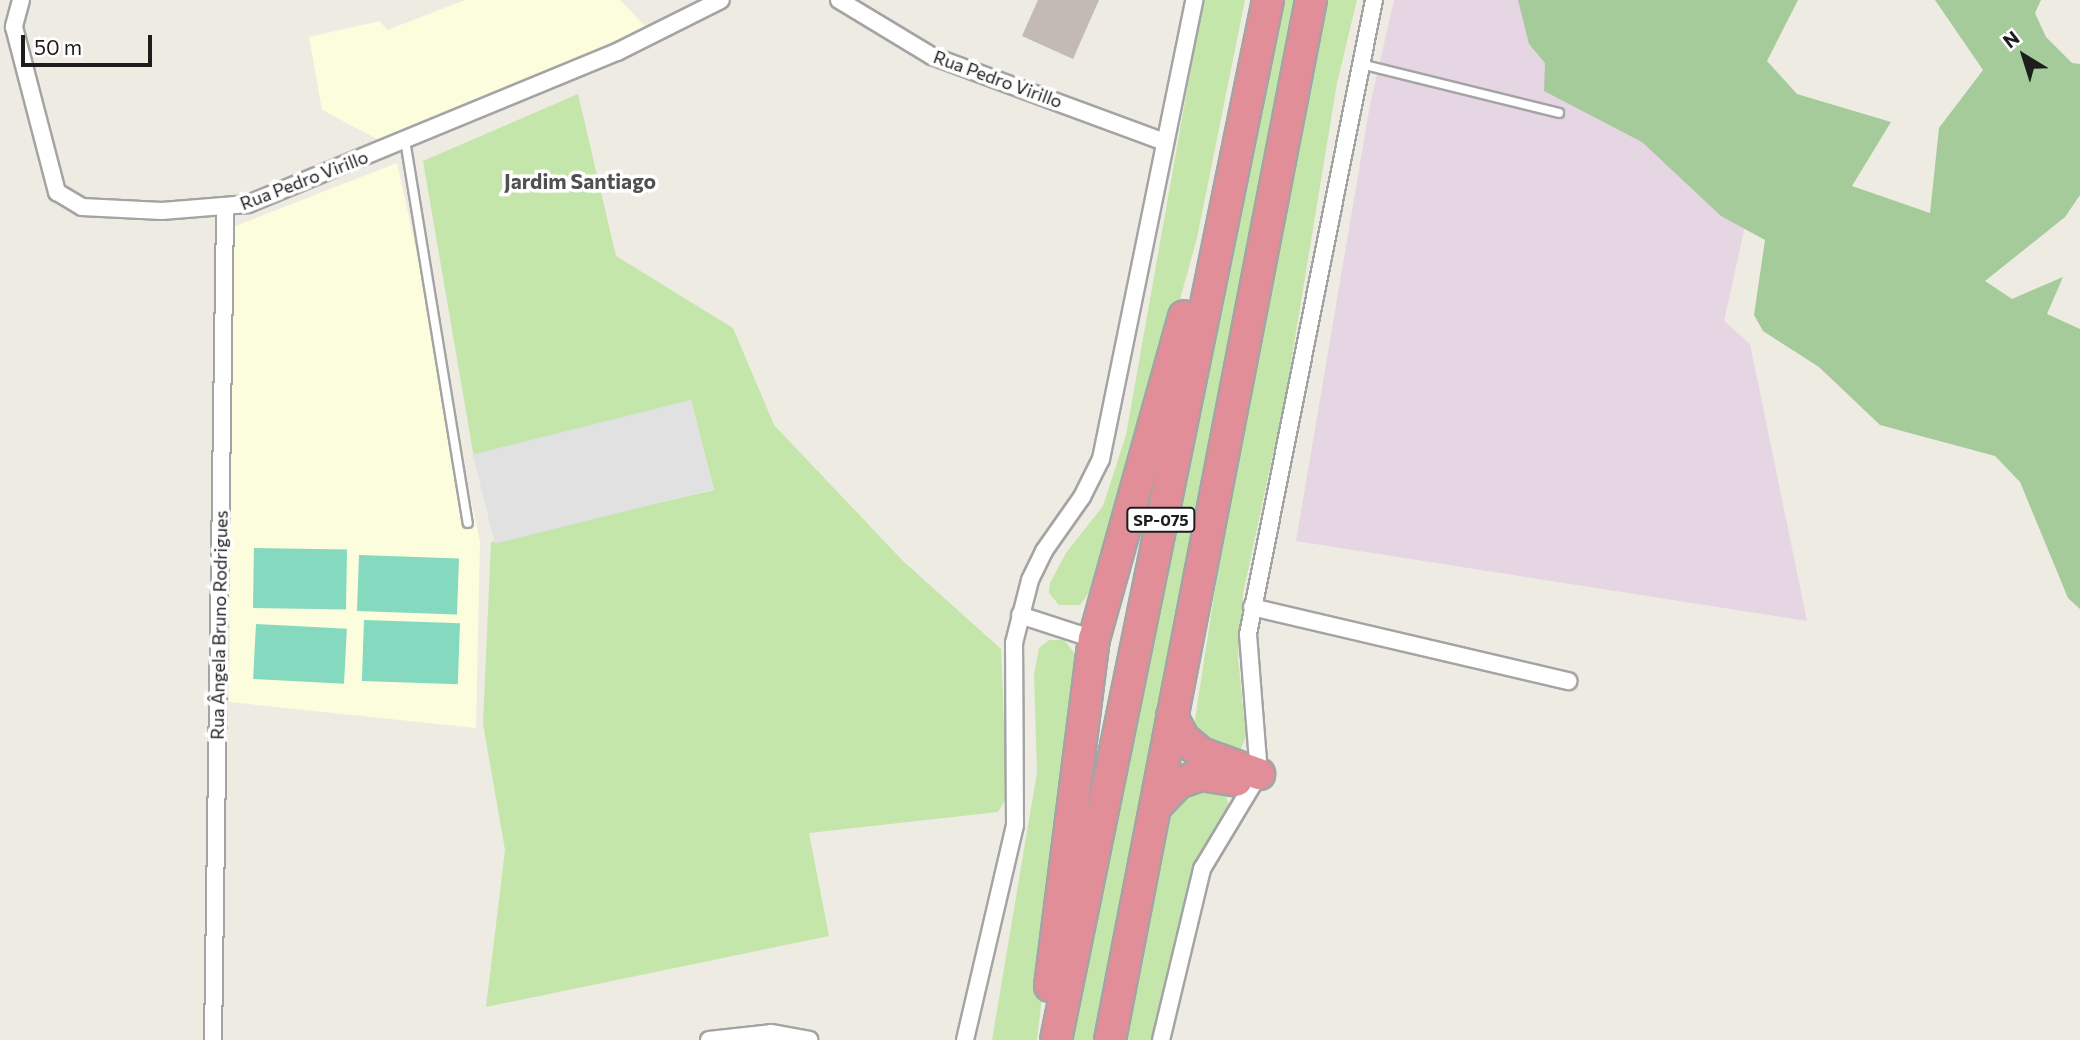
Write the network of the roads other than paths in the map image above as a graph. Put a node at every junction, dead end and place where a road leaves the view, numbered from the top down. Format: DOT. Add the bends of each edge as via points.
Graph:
graph roads {
  1 [pos="21,0"];
  2 [pos="721,0"];
  3 [pos="839,0"];
  4 [pos="1194,0"];
  5 [pos="1268,0"];
  6 [pos="1311,0"];
  7 [pos="1374,0"];
  8 [pos="7,25"];
  9 [pos="1361,64"];
  10 [pos="1559,113"];
  11 [pos="405,140"];
  12 [pos="1165,142"];
  13 [pos="1227,198"];
  14 [pos="225,209"];
  15 [pos="468,523"];
  16 [pos="1252,607"];
  17 [pos="1020,615"];
  18 [pos="1094,639"];
  19 [pos="1568,681"];
  20 [pos="1172,716"];
  21 [pos="1257,779"];
  22 [pos="1158,804"];
  23 [pos="741,1038"];
  24 [pos="213,1040"];
  25 [pos="709,1040"];
  26 [pos="809,1040"];
  27 [pos="965,1040"];
  28 [pos="1045,1040"];
  29 [pos="1056,1040"];
  30 [pos="1110,1040"];
  31 [pos="1161,1040"];
  1 -- 8 [label="street, Rua Pedro Virillo"];
  2 -- 11 [label="street, Rua Pedro Virillo" via="617,52"];
  3 -- 12 [label="street, Rua Pedro Virillo" via="932,56"];
  4 -- 12 [label="street"];
  5 -- 13 [label="highway, SP-075"];
  6 -- 20 [label="highway, SP-075"];
  7 -- 9 [label="street"];
  8 -- 14 [label="street, Rua Pedro Virillo" via="57,192 82,207"];
  9 -- 10 [label="lane"];
  9 -- 16 [label="street"];
  11 -- 14 [label="street, Rua Pedro Virillo"];
  11 -- 15 [label="lane"];
  12 -- 17 [label="street" via="1101,459 1082,497 1044,551"];
  13 -- 18 [label="highway" via="1190,296"];
  13 -- 29 [label="highway, SP-075"];
  14 -- 24 [label="street, Rua Ângela Bruno Rodrigues"];
  16 -- 19 [label="street"];
  16 -- 21 [label="street" via="1247,666"];
  17 -- 18 [label="street"];
  17 -- 27 [label="street" via="1012,654 1018,771 1015,825"];
  18 -- 28 [label="highway" via="1058,897"];
  20 -- 21 [label="highway" via="1183,738 1200,753"];
  20 -- 22 [label="highway, SP-075"];
  21 -- 22 [label="highway" via="1200,775 1178,783"];
  21 -- 31 [label="street" via="1202,869"];
  22 -- 30 [label="highway, SP-075"];
  23 -- 25 [label="street"];
  23 -- 26 [label="street" via="771,1033"];
}
